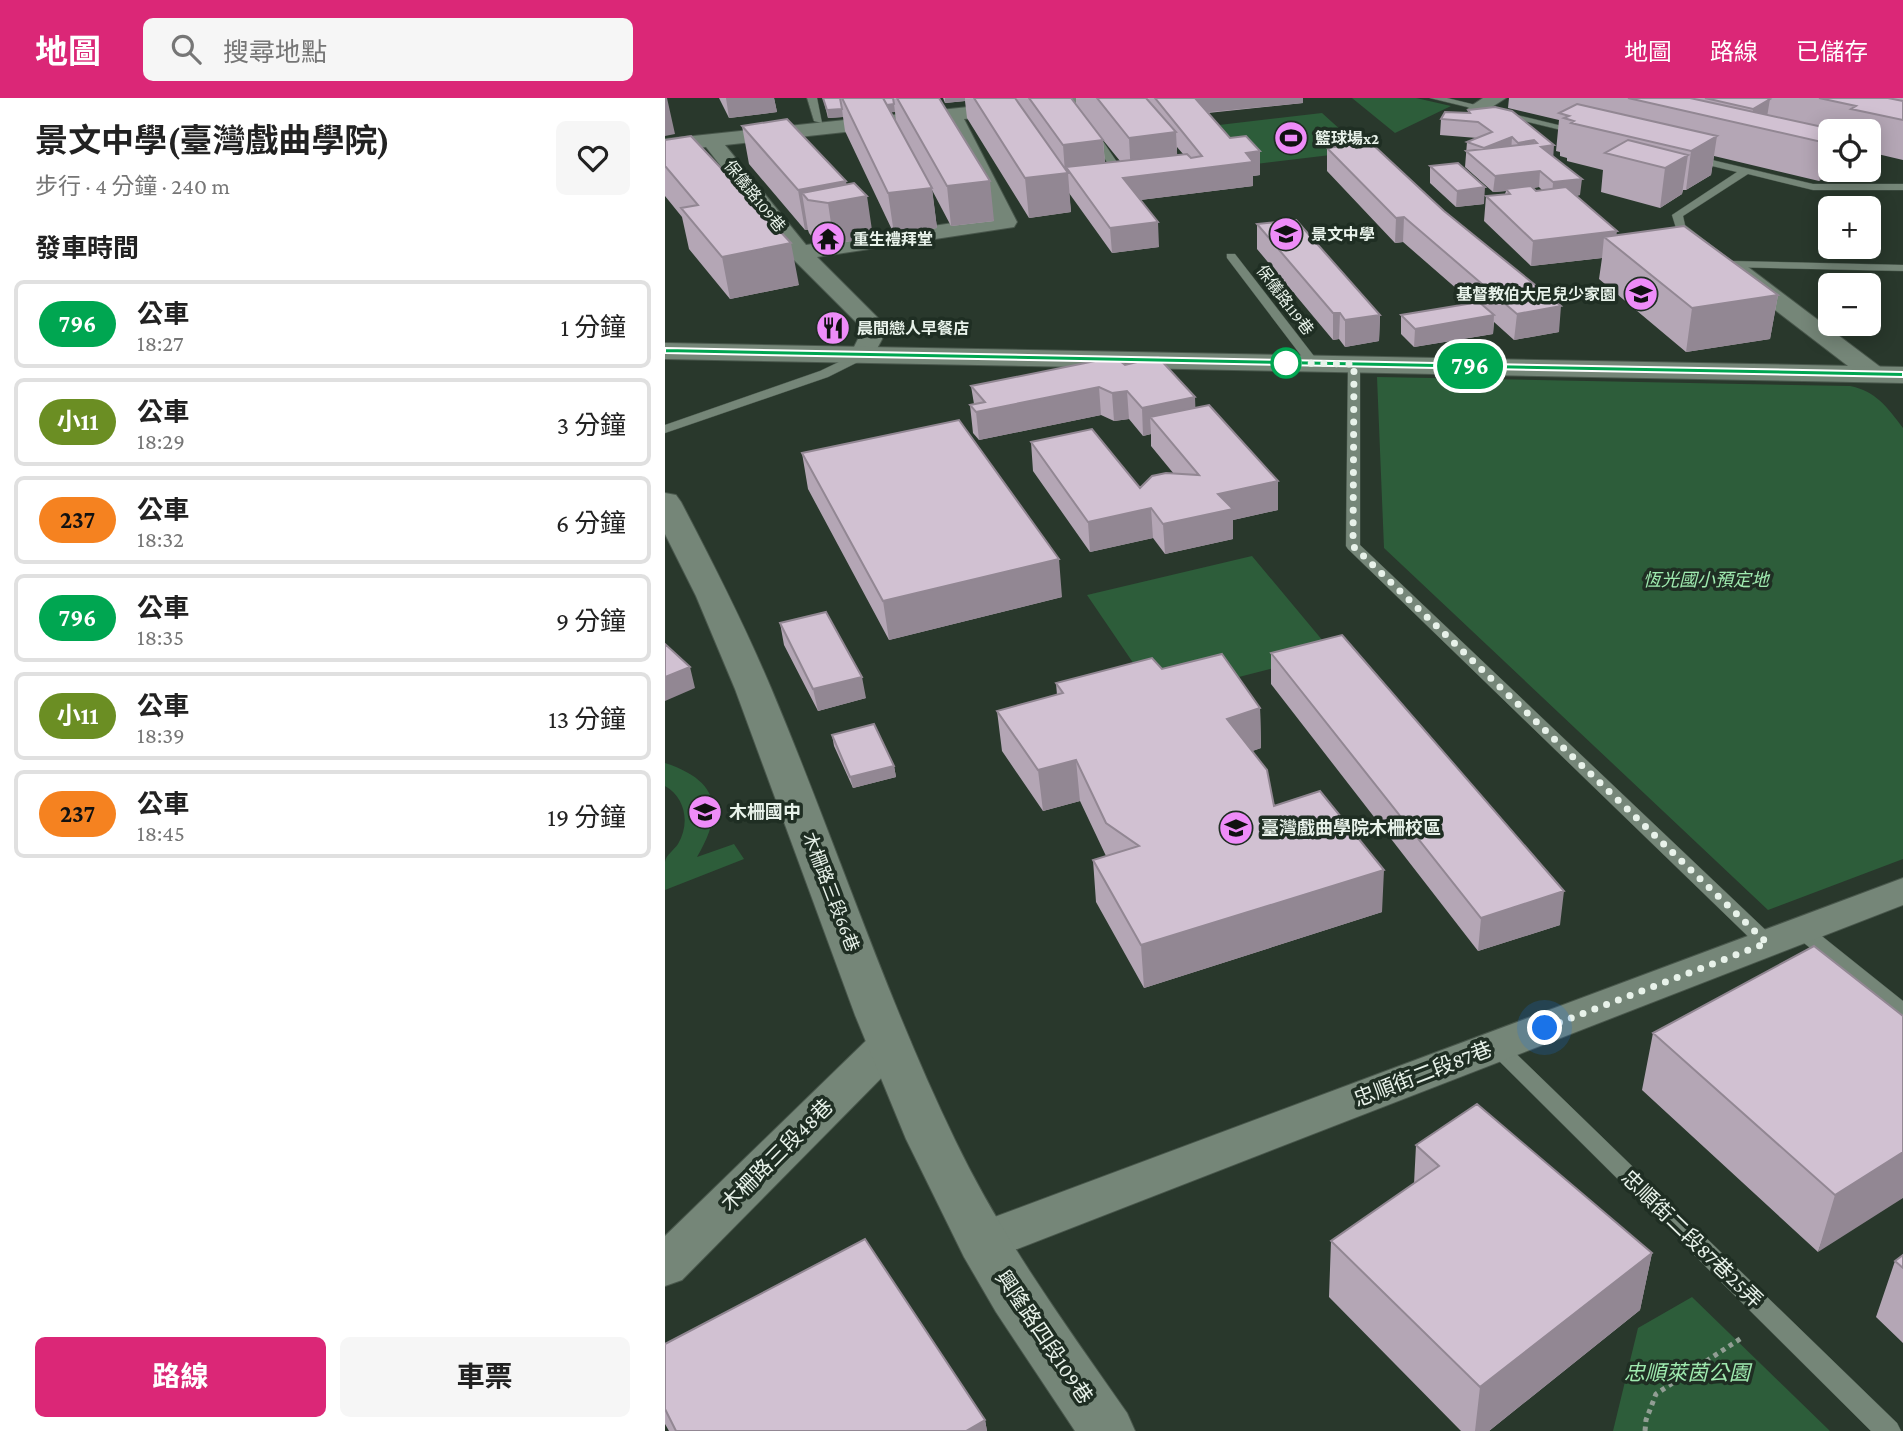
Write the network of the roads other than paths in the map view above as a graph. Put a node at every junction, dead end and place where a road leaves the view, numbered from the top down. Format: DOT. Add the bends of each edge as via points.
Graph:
graph roads {
  1 [pos="813,98"];
  2 [pos="1107,98"];
  3 [pos="1435,98"];
  4 [pos="1497,98"];
  5 [pos="1477,108"];
  6 [pos="953,114"];
  7 [pos="819,121"];
  8 [pos="1086,123"];
  9 [pos="1598,136"];
  10 [pos="710,139"];
  11 [pos="665,145"];
  12 [pos="1679,155"];
  13 [pos="1746,171"];
  14 [pos="1122,177"];
  15 [pos="1903,187"];
  16 [pos="800,253"];
  17 [pos="1231,256"];
  18 [pos="1729,264"];
  19 [pos="1903,268"];
  20 [pos="665,351"];
  21 [pos="862,355"];
  22 [pos="1313,363"];
  23 [pos="1354,364"];
  24 [pos="1874,374"];
  25 [pos="1903,374"];
  26 [pos="1903,396"];
  27 [pos="665,429"];
  28 [pos="665,502"];
  29 [pos="1903,891"];
  30 [pos="1784,937"];
  31 [pos="1903,1012"];
  32 [pos="890,1043"];
  33 [pos="1496,1046"];
  34 [pos="982,1242"];
  35 [pos="665,1266"];
  36 [pos="1107,1431"];
  37 [pos="1888,1431"];
  1 -- 7 [label="lane"];
  2 -- 6 [label="street" via="1076,107"];
  3 -- 5 [label="lane"];
  4 -- 5 [label="street"];
  5 -- 9 [label="lane"];
  6 -- 10 [label="street"];
  6 -- 16 [label="street" via="1006,222"];
  8 -- 14 [label="lane"];
  10 -- 11 [label="street"];
  10 -- 16 [label="street, 保儀路109巷"];
  12 -- 13 [label="lane"];
  13 -- 15 [label="lane" via="1813,187"];
  13 -- 18 [label="lane" via="1677,215 1681,226"];
  16 -- 21 [label="street, 保儀路109巷" via="876,328"];
  17 -- 22 [label="lane, 保儀路119巷"];
  18 -- 19 [label="lane"];
  18 -- 24 [label="street"];
  20 -- 21 [label="street"];
  21 -- 22 [label="street"];
  21 -- 27 [label="lane" via="824,374"];
  22 -- 23 [label="street"];
  23 -- 24 [label="street"];
  23 -- 30 [label="lane" via="1353,546"];
  24 -- 25 [label="street"];
  24 -- 26 [label="street"];
  28 -- 32 [label="street, 木柵路三段66巷" via="753,689"];
  29 -- 30 [label="street, 忠順街二段87巷"];
  30 -- 31 [label="lane"];
  30 -- 33 [label="street, 忠順街二段87巷"];
  32 -- 34 [label="street, 木柵路三段66巷" via="930,1139"];
  32 -- 35 [label="street, 木柵路三段48巷"];
  33 -- 34 [label="street, 忠順街二段87巷"];
  33 -- 37 [label="lane, 忠順街二段87巷25弄"];
  34 -- 36 [label="street, 興隆路四段109巷"];
}
